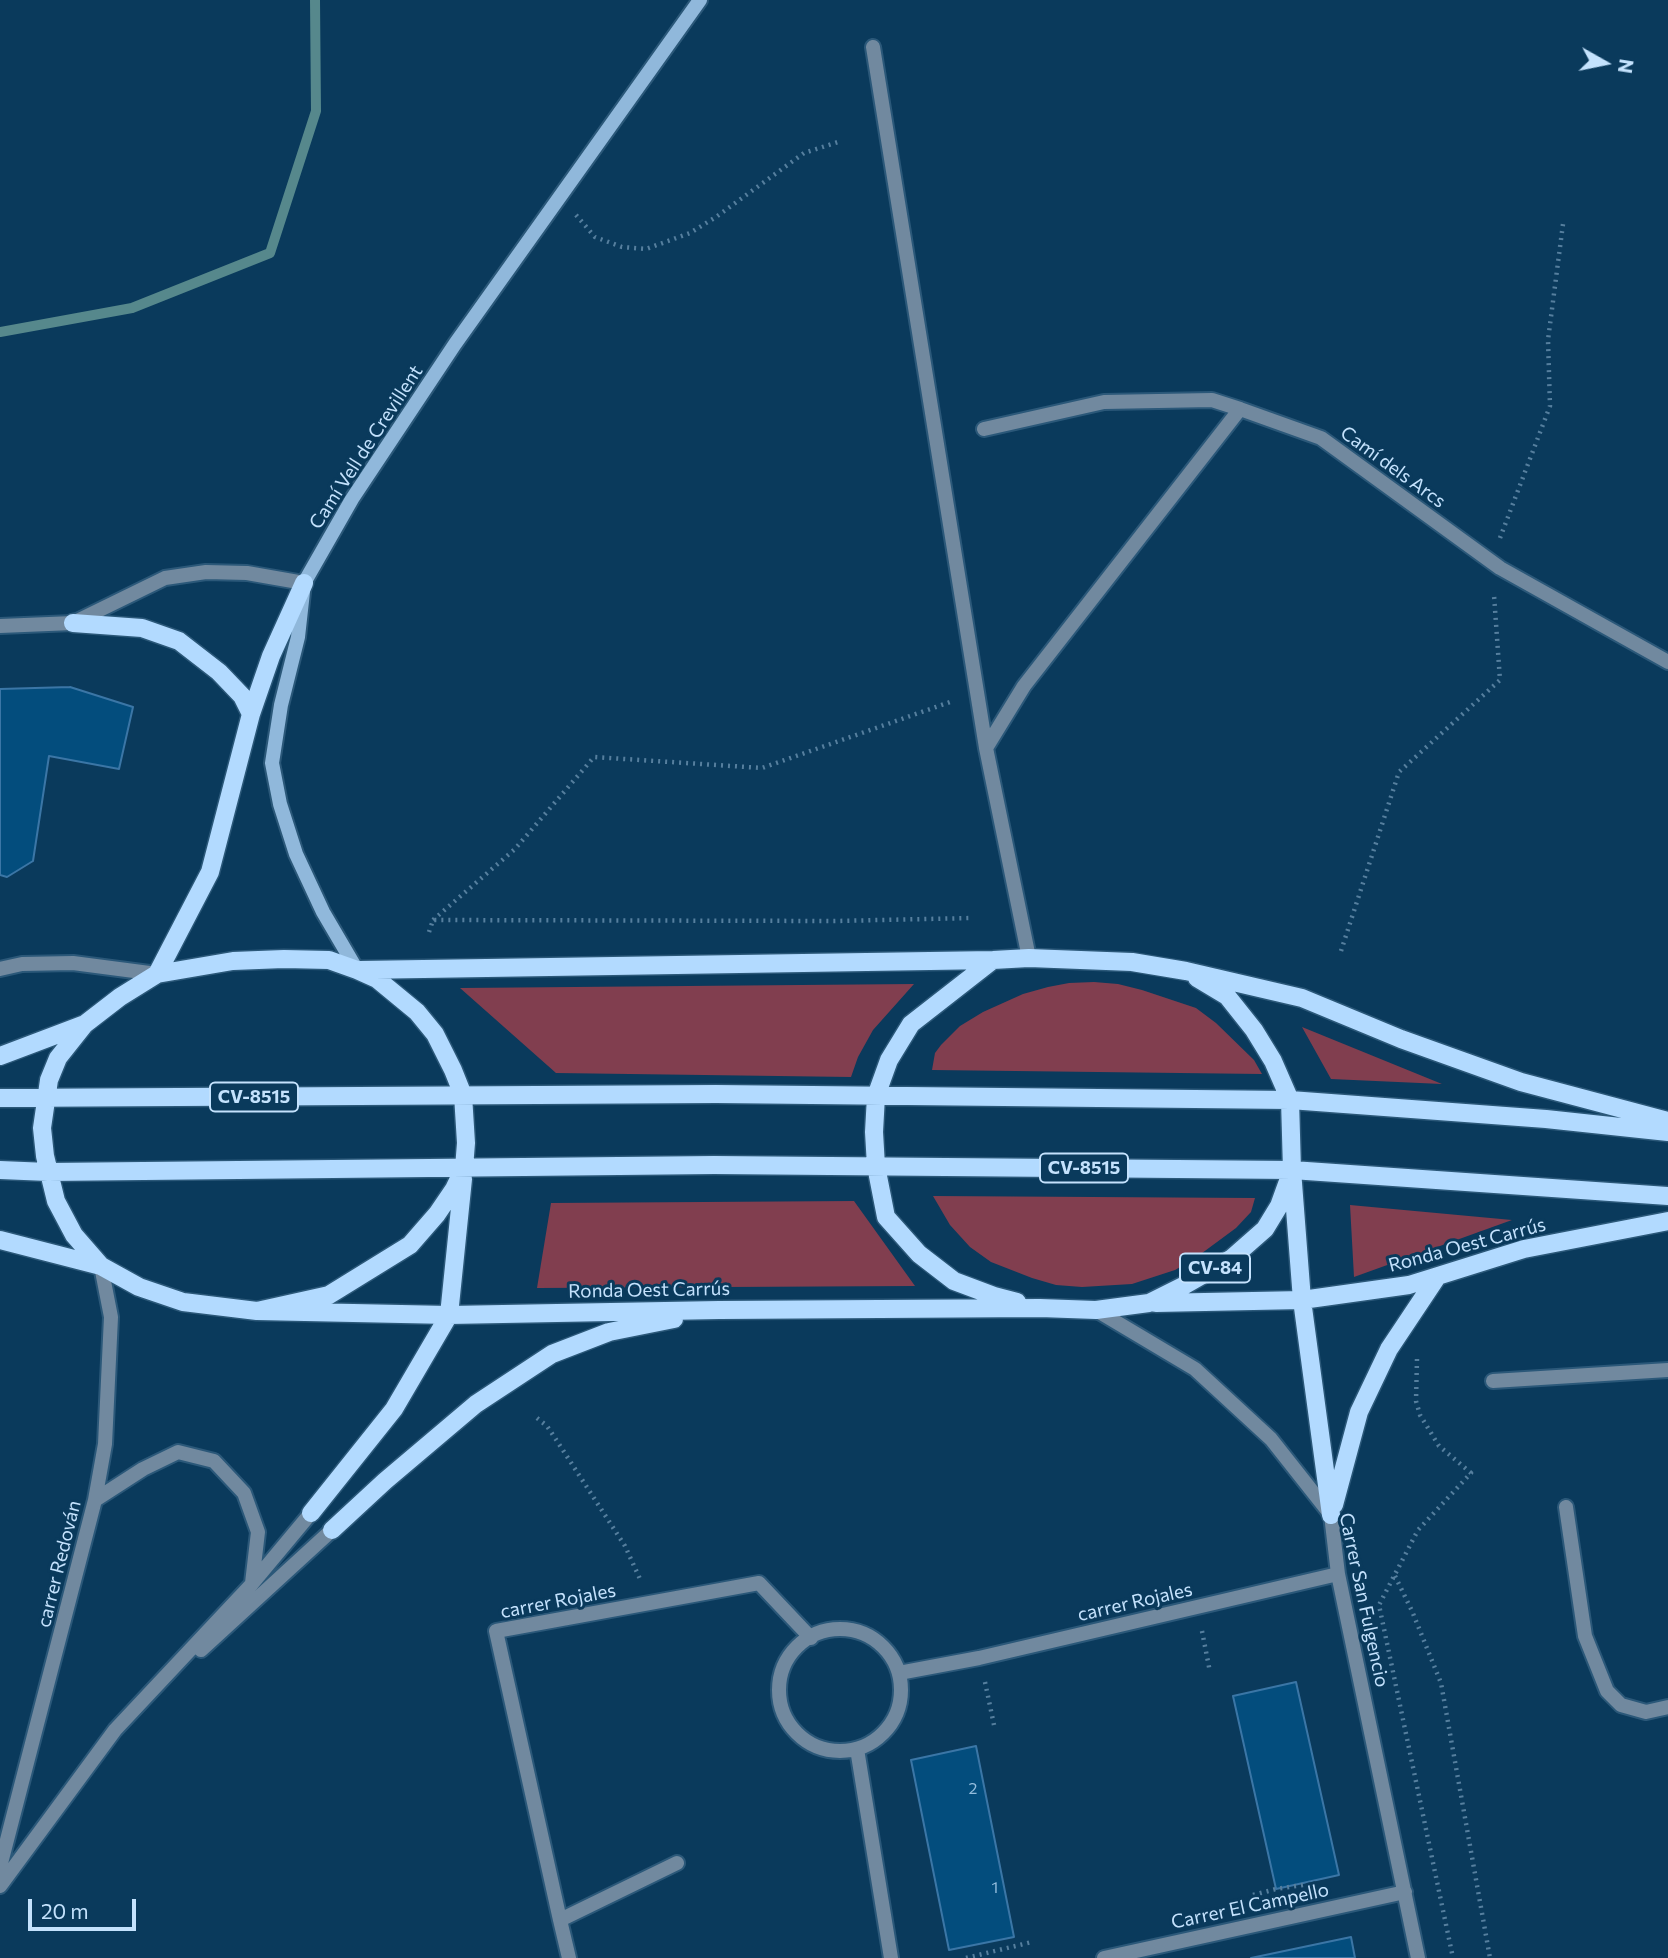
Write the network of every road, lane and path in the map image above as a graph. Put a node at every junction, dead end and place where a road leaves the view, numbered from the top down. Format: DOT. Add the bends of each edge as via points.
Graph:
graph roads {
  1 [pos="700,0"];
  2 [pos="873,47"];
  3 [pos="838,142"];
  4 [pos="559,198"];
  5 [pos="1563,224"];
  6 [pos="1240,410"];
  7 [pos="984,429"];
  8 [pos="1491,562"];
  9 [pos="304,583"];
  10 [pos="73,623"];
  11 [pos="0,626"];
  12 [pos="1668,662"];
  13 [pos="954,701"];
  14 [pos="251,714"];
  15 [pos="986,748"];
  16 [pos="972,918"];
  17 [pos="433,920"];
  18 [pos="429,932"];
  19 [pos="1341,951"];
  20 [pos="1029,958"];
  21 [pos="993,960"];
  22 [pos="0,970"];
  23 [pos="357,970"];
  24 [pos="1186,971"];
  25 [pos="157,974"];
  26 [pos="85,1024"];
  27 [pos="0,1056"];
  28 [pos="463,1095"];
  29 [pos="876,1096"];
  30 [pos="0,1098"];
  31 [pos="45,1099"];
  32 [pos="1290,1100"];
  33 [pos="1668,1121"];
  34 [pos="1668,1132"];
  35 [pos="876,1166"];
  36 [pos="464,1168"];
  37 [pos="0,1170"];
  38 [pos="1292,1170"];
  39 [pos="48,1172"];
  40 [pos="1668,1196"];
  41 [pos="1668,1221"];
  42 [pos="0,1240"];
  43 [pos="101,1266"];
  44 [pos="1437,1277"];
  45 [pos="1301,1300"];
  46 [pos="1149,1303"];
  47 [pos="1040,1308"];
  48 [pos="719,1310"];
  49 [pos="1096,1310"];
  50 [pos="257,1311"];
  51 [pos="449,1315"];
  52 [pos="1417,1359"];
  53 [pos="1668,1370"];
  54 [pos="1493,1381"];
  55 [pos="537,1418"];
  56 [pos="95,1500"];
  57 [pos="1566,1507"];
  58 [pos="311,1513"];
  59 [pos="1331,1516"];
  60 [pos="332,1530"];
  61 [pos="1338,1574"];
  62 [pos="1395,1575"];
  63 [pos="251,1585"];
  64 [pos="651,1602"];
  65 [pos="1198,1607"];
  66 [pos="811,1637"];
  67 [pos="979,1658"];
  68 [pos="1210,1672"];
  69 [pos="899,1673"];
  70 [pos="1668,1707"];
  71 [pos="995,1725"];
  72 [pos="115,1730"];
  73 [pos="857,1749"];
  74 [pos="677,1863"];
  75 [pos="0,1867"];
  76 [pos="0,1886"];
  77 [pos="1405,1892"];
  78 [pos="561,1920"];
  79 [pos="1032,1942"];
  80 [pos="569,1958"];
  81 [pos="891,1958"];
  82 [pos="966,1958"];
  83 [pos="1104,1958"];
  84 [pos="1418,1958"];
  85 [pos="1453,1958"];
  86 [pos="1490,1958"];
  1 -- 4 [label="street, Camí Vell de Crevillent"];
  2 -- 15 [label="street"];
  3 -- 4 [label="path" via="804,153 690,233 646,249 622,247 595,237"];
  4 -- 9 [label="street, Camí Vell de Crevillent" via="389,443"];
  5 -- 8 [label="path" via="1548,340 1550,406"];
  6 -- 7 [label="street, Camí dels Arcs" via="1212,400 1104,402"];
  6 -- 8 [label="street, Camí dels Arcs" via="1321,438"];
  6 -- 15 [label="street" via="1024,686"];
  8 -- 12 [label="street, Camí dels Arcs"];
  8 -- 19 [label="path" via="1500,680 1399,772"];
  9 -- 10 [label="street" via="247,573 165,578"];
  9 -- 14 [label="main road"];
  9 -- 23 [label="street, Camí Vell de Crevillent" via="298,637 272,763 279,804 296,854"];
  10 -- 11 [label="street"];
  10 -- 14 [label="main road" via="142,628 179,641 219,672 242,696"];
  13 -- 17 [label="path" via="762,768 594,757 515,849"];
  14 -- 25 [label="main road" via="210,872"];
  15 -- 20 [label="street"];
  16 -- 17 [label="path"];
  17 -- 18 [label="path"];
  20 -- 21 [label="main road, Ronda Oest Carrús"];
  20 -- 24 [label="main road, Ronda Oest Carrús" via="1132,962"];
  21 -- 23 [label="main road, Ronda Oest Carrús"];
  21 -- 29 [label="main road, Ronda Oest Carrús" via="911,1024 889,1060"];
  22 -- 25 [label="street" via="22,964 73,963"];
  23 -- 25 [label="main road, Ronda Oest Carrús" via="329,960 284,959 233,961"];
  23 -- 28 [label="main road, Ronda Oest Carrús" via="377,979 417,1012 435,1034"];
  24 -- 32 [label="main road, Ronda Oest Carrús" via="1227,996 1248,1022 1273,1061"];
  24 -- 33 [label="main road, Ronda Oest Carrús" via="1302,998 1521,1082"];
  25 -- 26 [label="main road, Ronda Oest Carrús"];
  26 -- 27 [label="main road, Ronda Oest Carrús"];
  26 -- 31 [label="main road, Ronda Oest Carrús" via="58,1058"];
  28 -- 29 [label="main road, CV-8515"];
  28 -- 31 [label="main road, CV-8515"];
  28 -- 36 [label="main road, Ronda Oest Carrús"];
  29 -- 32 [label="main road, CV-8515"];
  29 -- 35 [label="main road, Ronda Oest Carrús"];
  30 -- 31 [label="main road, CV-8515"];
  31 -- 39 [label="main road, Ronda Oest Carrús" via="42,1128"];
  32 -- 34 [label="main road, CV-8515"];
  32 -- 38 [label="main road, Ronda Oest Carrús"];
  35 -- 36 [label="main road, Ronda Oest Carrús / CV-8515"];
  35 -- 38 [label="main road, Ronda Oest Carrús / CV-8515"];
  35 -- 47 [label="main road, Ronda Oest Carrús" via="886,1217 919,1254 954,1281"];
  36 -- 39 [label="main road, Ronda Oest Carrús / CV-8515"];
  36 -- 50 [label="main road, Ronda Oest Carrús" via="437,1214 410,1245 329,1296"];
  36 -- 51 [label="main road"];
  37 -- 39 [label="main road, Ronda Oest Carrús / CV-8515"];
  38 -- 40 [label="main road, Ronda Oest Carrús / CV-8515"];
  38 -- 45 [label="main road"];
  38 -- 46 [label="main road, Ronda Oest Carrús / CV-84" via="1265,1229 1232,1258"];
  39 -- 43 [label="main road, Ronda Oest Carrús" via="56,1201 74,1235"];
  41 -- 44 [label="main road, Ronda Oest Carrús" via="1524,1250"];
  42 -- 43 [label="main road, Ronda Oest Carrús"];
  43 -- 50 [label="main road, Ronda Oest Carrús" via="139,1287 183,1302"];
  43 -- 56 [label="street, carrer Redován" via="111,1317 105,1444"];
  44 -- 45 [label="main road, Ronda Oest Carrús"];
  44 -- 59 [label="main road" via="1389,1349 1359,1412"];
  45 -- 46 [label="main road, Ronda Oest Carrús"];
  45 -- 59 [label="main road"];
  46 -- 49 [label="main road, Ronda Oest Carrús / CV-84"];
  47 -- 48 [label="main road, Ronda Oest Carrús"];
  47 -- 49 [label="main road, Ronda Oest Carrús / CV-84"];
  48 -- 51 [label="main road, Ronda Oest Carrús"];
  48 -- 60 [label="main road" via="609,1332 552,1353 476,1404"];
  49 -- 59 [label="street, Carrer San Fulgencio" via="1195,1369 1271,1439"];
  50 -- 51 [label="main road, Ronda Oest Carrús"];
  51 -- 58 [label="main road" via="394,1409"];
  52 -- 62 [label="path" via="1420,1415 1439,1446 1471,1473 1418,1530"];
  53 -- 54 [label="street"];
  55 -- 64 [label="path" via="547,1426 625,1546"];
  56 -- 63 [label="street" via="178,1452 214,1461 244,1493 258,1532"];
  56 -- 75 [label="street, carrer Redován"];
  57 -- 70 [label="street" via="1586,1636 1607,1691 1620,1704 1646,1712"];
  58 -- 63 [label="street"];
  59 -- 61 [label="street, Carrer San Fulgencio"];
  60 -- 72 [label="street"];
  61 -- 65 [label="street, carrer Rojales"];
  61 -- 77 [label="street, Carrer San Fulgencio"];
  62 -- 85 [label="path" via="1379,1605"];
  62 -- 86 [label="path" via="1441,1683"];
  63 -- 72 [label="street"];
  64 -- 66 [label="street, carrer Rojales" via="760,1583"];
  64 -- 78 [label="street, carrer Rojales" via="496,1631"];
  65 -- 67 [label="street, carrer Rojales"];
  65 -- 68 [label="path"];
  66 -- 69 [label="street" via="840,1629 860,1632 891,1655"];
  66 -- 73 [label="street" via="788,1660 780,1679 780,1700 787,1720 800,1737 818,1747"];
  67 -- 69 [label="street, carrer Rojales"];
  67 -- 71 [label="path"];
  69 -- 73 [label="street" via="898,1711 874,1741"];
  72 -- 76 [label="street"];
  73 -- 81 [label="street"];
  74 -- 78 [label="street"];
  77 -- 83 [label="street, Carrer El Campello"];
  77 -- 84 [label="street, Carrer San Fulgencio"];
  78 -- 80 [label="street, carrer Rojales"];
  79 -- 82 [label="path"];
}
